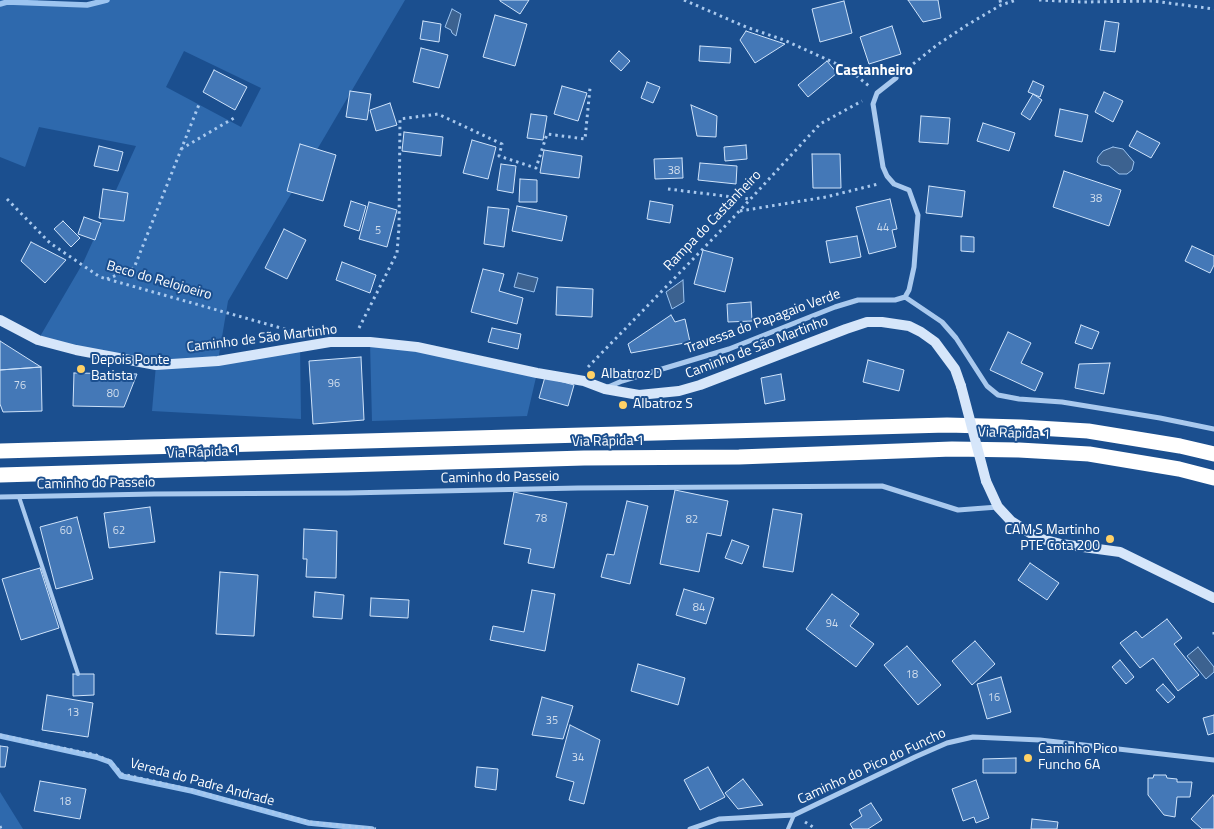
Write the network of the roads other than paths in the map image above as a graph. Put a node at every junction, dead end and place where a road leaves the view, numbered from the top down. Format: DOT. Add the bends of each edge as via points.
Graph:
graph roads {
  1 [pos="896,78"];
  2 [pos="905,297"];
  3 [pos="0,320"];
  4 [pos="605,388"];
  5 [pos="1214,429"];
  6 [pos="0,451"];
  7 [pos="1214,454"];
  8 [pos="0,475"];
  9 [pos="1214,478"];
  10 [pos="0,497"];
  11 [pos="19,497"];
  12 [pos="998,507"];
  13 [pos="1214,598"];
  14 [pos="78,674"];
  15 [pos="1214,760"];
  16 [pos="794,815"];
  17 [pos="690,829"];
  18 [pos="788,829"];
  1 -- 2 [label="street" via="877,93 873,104 883,167 894,184 909,190 918,215 914,267"];
  2 -- 4 [label="street, Travessa do Papagaio Verde" via="858,300 730,349"];
  2 -- 5 [label="street" via="942,322 986,386 998,395 1062,402"];
  3 -- 4 [label="street, Caminho de São Martinho" via="38,340 156,365 218,361 330,342 352,342 417,347"];
  4 -- 12 [label="street, Caminho de São Martinho, bridge" via="639,395 679,391 867,322 909,326 936,342 955,369 986,481"];
  6 -- 7 [label="highway, Via Rápida 1" via="947,425 1088,431"];
  8 -- 9 [label="highway, Via Rápida 1" via="952,449 1089,454"];
  10 -- 11 [label="street, Caminho do Passeio"];
  11 -- 12 [label="street, Caminho do Passeio" via="882,486 958,510"];
  11 -- 14 [label="lane"];
  12 -- 13 [label="street, Caminho de São Martinho" via="1010,521 1038,538 1120,552"];
  15 -- 16 [label="street, Caminho do Pico do Funcho" via="1040,740 974,737 947,743"];
  16 -- 17 [label="street, Caminho do Pico do Funcho" via="718,819"];
  16 -- 18 [label="lane"];
}
